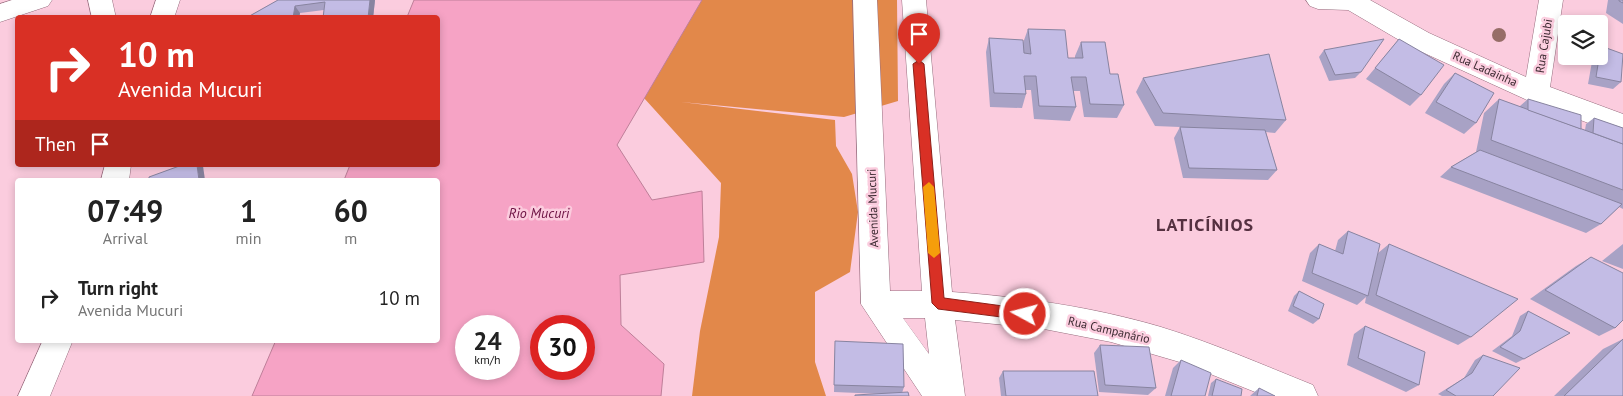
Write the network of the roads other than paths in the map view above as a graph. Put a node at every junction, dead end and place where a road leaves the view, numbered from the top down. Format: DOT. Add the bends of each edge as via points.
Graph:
graph roads {
  1 [pos="40,0"];
  2 [pos="100,0"];
  3 [pos="168,0"];
  4 [pos="865,0"];
  5 [pos="914,0"];
  6 [pos="1318,0"];
  7 [pos="1385,0"];
  8 [pos="1551,0"];
  9 [pos="1352,1"];
  10 [pos="0,14"];
  11 [pos="103,15"];
  12 [pos="163,15"];
  13 [pos="1536,93"];
  14 [pos="1623,125"];
  15 [pos="938,303"];
  16 [pos="876,304"];
  17 [pos="57,343"];
  18 [pos="34,396"];
  19 [pos="940,396"];
  20 [pos="950,396"];
  21 [pos="1302,396"];
  1 -- 10 [label="street"];
  2 -- 11 [label="street"];
  3 -- 12 [label="street"];
  4 -- 16 [label="street, Avenida Mucuri"];
  5 -- 15 [label="street"];
  6 -- 9 [label="street, Rua Ladainha"];
  7 -- 9 [label="street, Rua Ladainha"];
  8 -- 13 [label="street, Rua Cajubi"];
  9 -- 13 [label="street, Rua Ladainha" via="1420,40"];
  13 -- 14 [label="street, Rua Ladainha"];
  15 -- 16 [label="street, Rua Campanário"];
  15 -- 20 [label="street"];
  15 -- 21 [label="street, Rua Campanário" via="1060,319 1142,336"];
  16 -- 19 [label="street"];
  17 -- 18 [label="street"];
}
